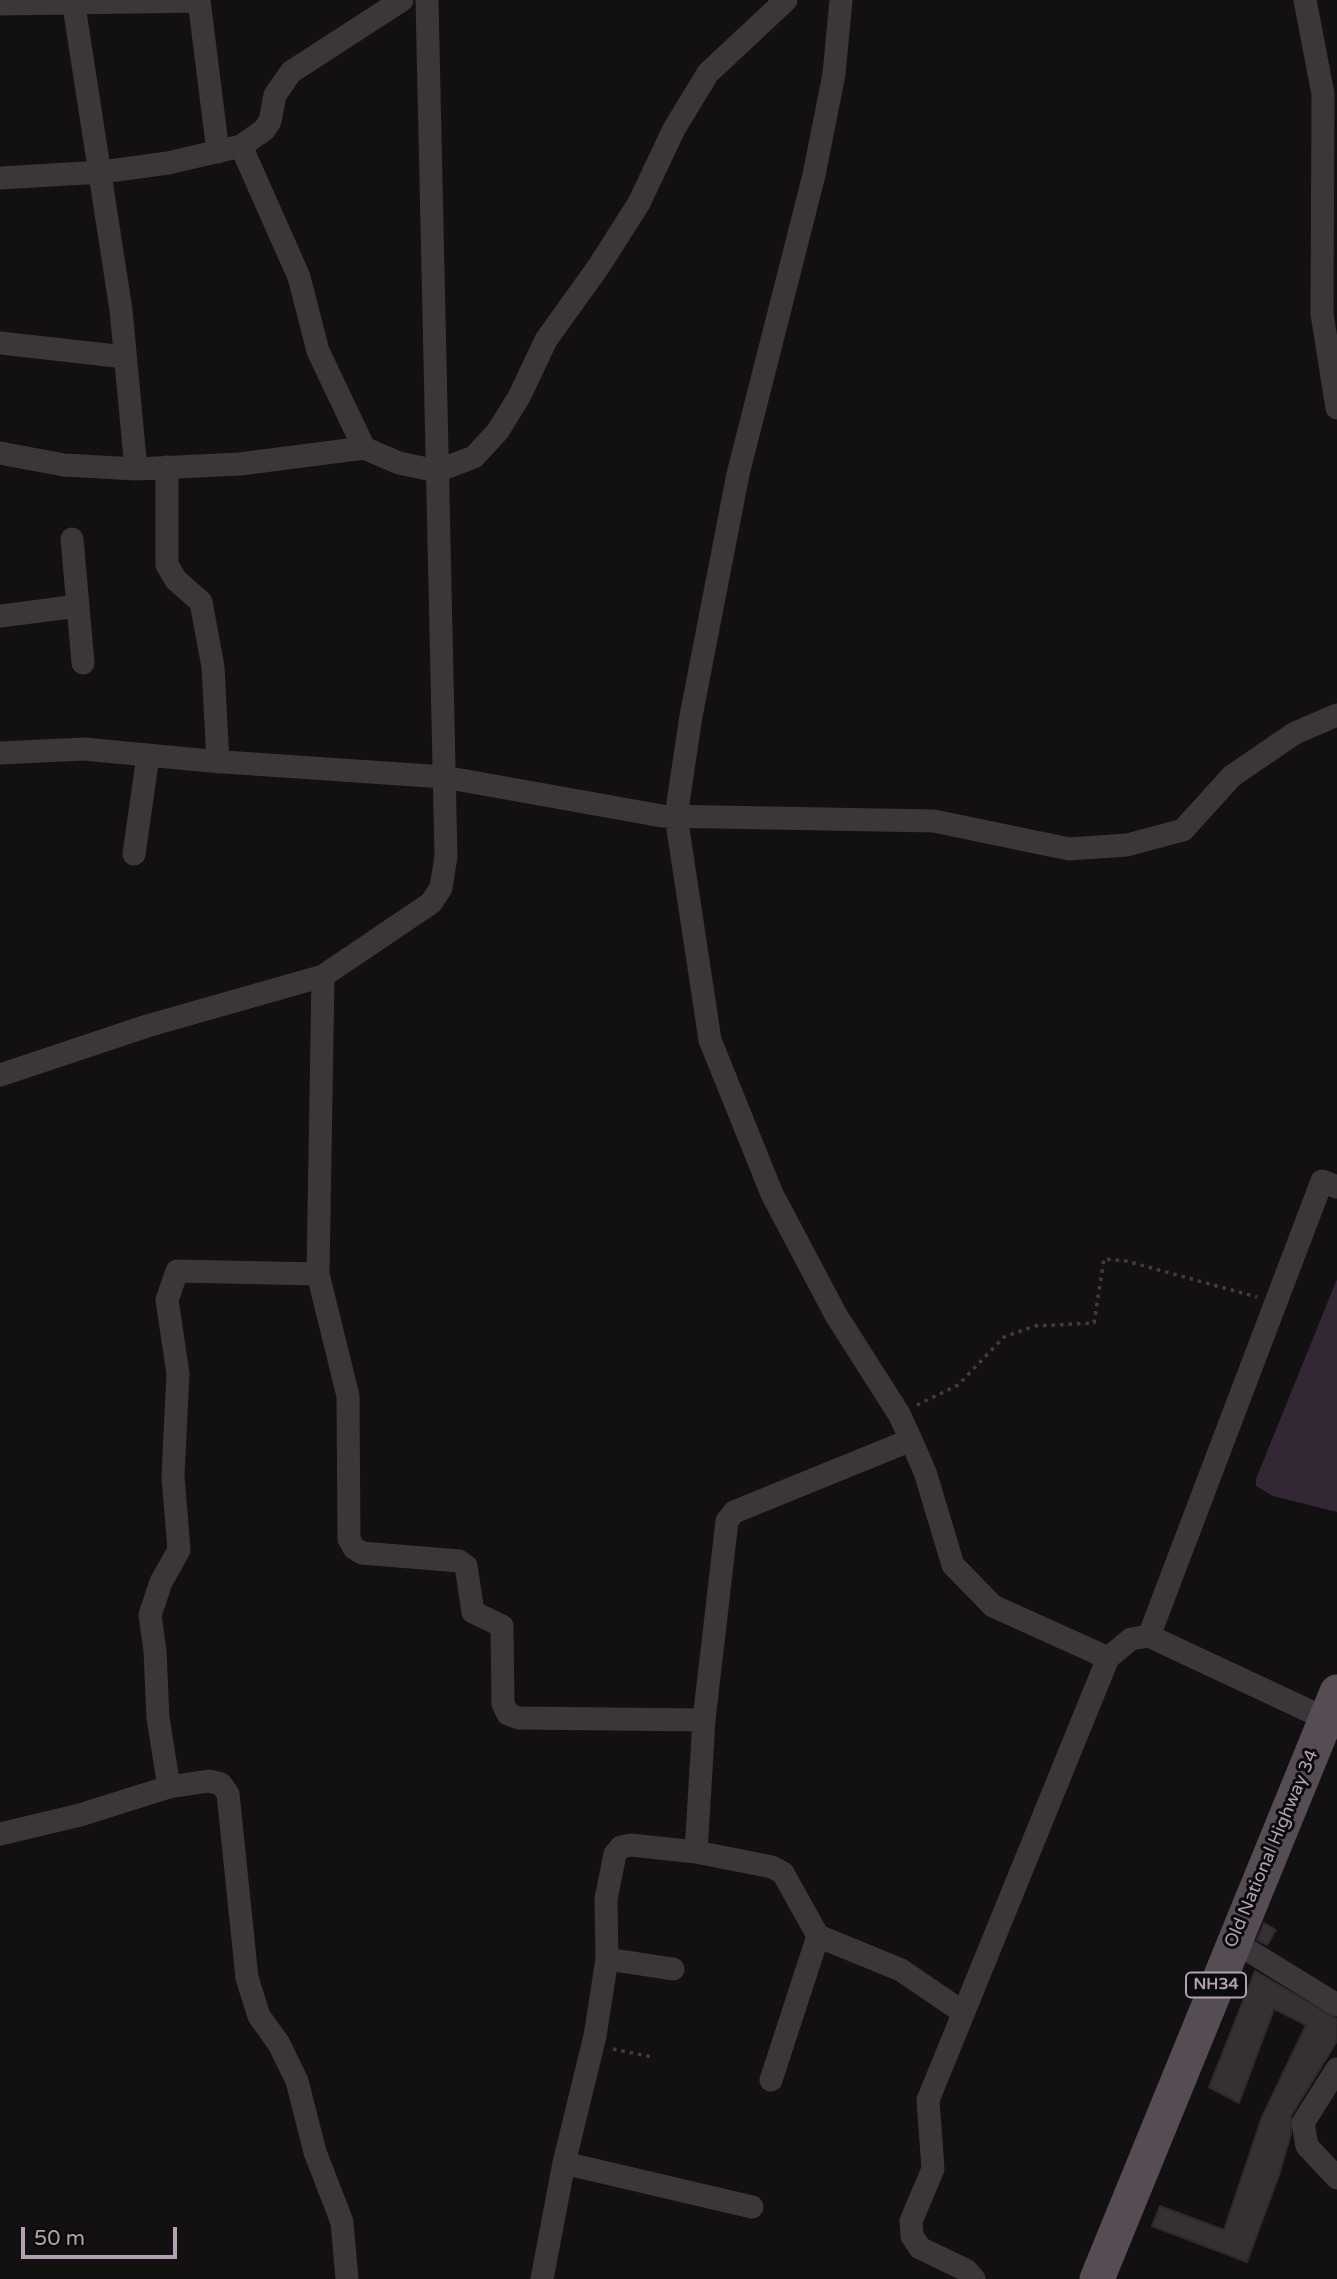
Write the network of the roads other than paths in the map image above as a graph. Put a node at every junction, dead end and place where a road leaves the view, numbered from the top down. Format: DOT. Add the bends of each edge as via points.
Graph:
graph roads {
  1 [pos="402,0"];
  2 [pos="427,0"];
  3 [pos="786,0"];
  4 [pos="841,0"];
  5 [pos="1305,0"];
  6 [pos="199,1"];
  7 [pos="0,4"];
  8 [pos="74,6"];
  9 [pos="241,146"];
  10 [pos="218,152"];
  11 [pos="102,172"];
  12 [pos="0,178"];
  13 [pos="0,342"];
  14 [pos="125,357"];
  15 [pos="1337,408"];
  16 [pos="364,447"];
  17 [pos="0,453"];
  18 [pos="167,467"];
  19 [pos="136,468"];
  20 [pos="437,471"];
  21 [pos="72,539"];
  22 [pos="78,606"];
  23 [pos="0,616"];
  24 [pos="83,663"];
  25 [pos="1337,715"];
  26 [pos="0,753"];
  27 [pos="148,756"];
  28 [pos="218,762"];
  29 [pos="444,777"];
  30 [pos="676,816"];
  31 [pos="134,855"];
  32 [pos="323,976"];
  33 [pos="0,1075"];
  34 [pos="1337,1187"];
  35 [pos="318,1274"];
  36 [pos="911,1440"];
  37 [pos="1149,1636"];
  38 [pos="1108,1658"];
  39 [pos="1333,1712"];
  40 [pos="704,1720"];
  41 [pos="169,1787"];
  42 [pos="0,1834"];
  43 [pos="696,1852"];
  44 [pos="818,1936"];
  45 [pos="1233,1941"];
  46 [pos="607,1959"];
  47 [pos="673,1969"];
  48 [pos="1337,2005"];
  49 [pos="961,2011"];
  50 [pos="1337,2069"];
  51 [pos="771,2080"];
  52 [pos="565,2163"];
  53 [pos="1337,2178"];
  54 [pos="752,2207"];
  55 [pos="347,2279"];
  56 [pos="542,2279"];
  57 [pos="974,2279"];
  58 [pos="1097,2279"];
  1 -- 9 [label="street" via="291,72 278,88 264,130"];
  2 -- 20 [label="street"];
  3 -- 20 [label="street" via="708,73 674,129 639,203 546,340 498,431 474,457"];
  4 -- 30 [label="street" via="834,74 814,175 738,474"];
  5 -- 15 [label="street" via="1323,94 1322,314"];
  6 -- 8 [label="street"];
  6 -- 10 [label="street"];
  7 -- 8 [label="street"];
  8 -- 11 [label="street"];
  9 -- 10 [label="street"];
  9 -- 16 [label="street" via="299,278 317,351"];
  10 -- 11 [label="street"];
  11 -- 12 [label="street"];
  11 -- 14 [label="street"];
  13 -- 14 [label="street"];
  14 -- 19 [label="street"];
  16 -- 18 [label="street" via="240,464"];
  16 -- 20 [label="street" via="399,463"];
  17 -- 19 [label="street" via="64,465"];
  18 -- 19 [label="street"];
  18 -- 28 [label="street" via="167,565 169,573 201,601 213,667"];
  20 -- 29 [label="street"];
  21 -- 22 [label="street"];
  22 -- 23 [label="street"];
  22 -- 24 [label="street"];
  25 -- 30 [label="street" via="1295,733 1233,776 1183,830 1127,845 1069,849 934,821"];
  26 -- 27 [label="street" via="84,749"];
  27 -- 28 [label="street"];
  27 -- 31 [label="street"];
  28 -- 29 [label="street"];
  29 -- 30 [label="street"];
  29 -- 32 [label="street" via="446,856 441,888 430,903"];
  30 -- 36 [label="street" via="710,1040 772,1194 836,1315"];
  32 -- 33 [label="street" via="147,1026"];
  32 -- 35 [label="street"];
  34 -- 37 [label="street" via="1322,1181"];
  35 -- 40 [label="street" via="348,1396 349,1539 354,1548 362,1553 459,1561 466,1566 473,1612 502,1626 503,1704 508,1714 519,1718"];
  35 -- 41 [label="street" via="177,1271 167,1300 178,1374 173,1476 179,1550 150,1615"];
  36 -- 38 [label="street" via="953,1565 993,1606"];
  36 -- 40 [label="street" via="734,1512 727,1521"];
  37 -- 38 [label="street" via="1130,1639"];
  37 -- 39 [label="street"];
  38 -- 49 [label="street"];
  39 -- 45 [label="main road, Old National Highway 34 / NH34"];
  40 -- 43 [label="street"];
  41 -- 42 [label="street"];
  41 -- 55 [label="street" via="209,1781 221,1784 228,1794 247,1978 259,2017 297,2081 315,2152 342,2222"];
  43 -- 44 [label="street" via="783,1873"];
  43 -- 46 [label="street" via="631,1845 615,1854 606,1899"];
  44 -- 49 [label="street" via="901,1970"];
  44 -- 51 [label="street"];
  45 -- 48 [label="street"];
  45 -- 58 [label="main road, Old National Highway 34 / NH34"];
  46 -- 47 [label="street"];
  46 -- 52 [label="street" via="593,2045"];
  49 -- 57 [label="street" via="928,2100 933,2169 911,2221 912,2236 920,2248 966,2270"];
  50 -- 53 [label="street" via="1303,2123 1307,2146"];
  52 -- 54 [label="street"];
  52 -- 56 [label="street"];
}
